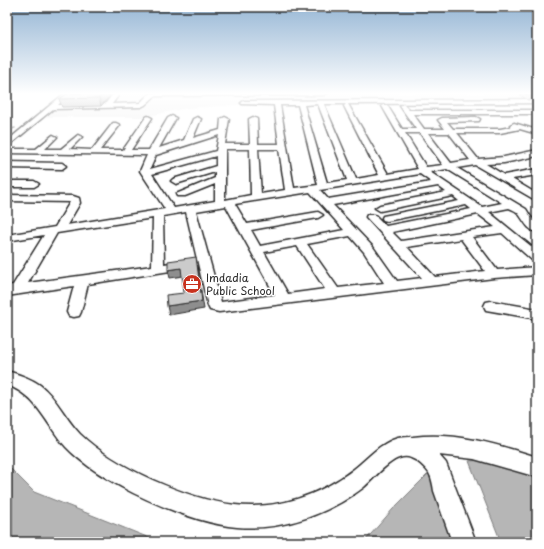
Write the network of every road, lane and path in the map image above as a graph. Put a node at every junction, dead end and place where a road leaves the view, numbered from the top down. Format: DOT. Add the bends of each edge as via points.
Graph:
graph roads {
  1 [pos="148,118"];
  2 [pos="172,118"];
  3 [pos="38,119"];
  4 [pos="197,119"];
  5 [pos="225,119"];
  6 [pos="253,119"];
  7 [pos="279,119"];
  8 [pos="304,119"];
  9 [pos="326,119"];
  10 [pos="354,119"];
  11 [pos="393,119"];
  12 [pos="412,119"];
  13 [pos="455,119"];
  14 [pos="476,119"];
  15 [pos="504,122"];
  16 [pos="495,123"];
  17 [pos="116,125"];
  18 [pos="521,127"];
  19 [pos="503,130"];
  20 [pos="400,131"];
  21 [pos="421,131"];
  22 [pos="451,131"];
  23 [pos="537,132"];
  24 [pos="53,137"];
  25 [pos="78,137"];
  26 [pos="188,142"];
  27 [pos="221,142"];
  28 [pos="7,145"];
  29 [pos="284,146"];
  30 [pos="254,147"];
  31 [pos="7,151"];
  32 [pos="170,151"];
  33 [pos="37,152"];
  34 [pos="63,152"];
  35 [pos="94,152"];
  36 [pos="126,152"];
  37 [pos="152,153"];
  38 [pos="537,153"];
  39 [pos="187,161"];
  40 [pos="476,162"];
  41 [pos="7,165"];
  42 [pos="62,166"];
  43 [pos="449,167"];
  44 [pos="219,168"];
  45 [pos="423,171"];
  46 [pos="537,172"];
  47 [pos="146,173"];
  48 [pos="385,177"];
  49 [pos="502,178"];
  50 [pos="220,179"];
  51 [pos="176,182"];
  52 [pos="352,182"];
  53 [pos="440,183"];
  54 [pos="7,184"];
  55 [pos="34,184"];
  56 [pos="318,187"];
  57 [pos="290,192"];
  58 [pos="454,193"];
  59 [pos="181,194"];
  60 [pos="7,198"];
  61 [pos="256,198"];
  62 [pos="537,198"];
  63 [pos="325,202"];
  64 [pos="468,202"];
  65 [pos="225,203"];
  66 [pos="512,204"];
  67 [pos="190,208"];
  68 [pos="380,208"];
  69 [pos="171,211"];
  70 [pos="482,211"];
  71 [pos="158,214"];
  72 [pos="318,216"];
  73 [pos="371,217"];
  74 [pos="387,218"];
  75 [pos="244,228"];
  76 [pos="56,229"];
  77 [pos="504,229"];
  78 [pos="537,229"];
  79 [pos="384,230"];
  80 [pos="352,232"];
  81 [pos="463,234"];
  82 [pos="7,238"];
  83 [pos="300,242"];
  84 [pos="398,244"];
  85 [pos="256,250"];
  86 [pos="537,258"];
  87 [pos="204,262"];
  88 [pos="158,269"];
  89 [pos="537,271"];
  90 [pos="494,274"];
  91 [pos="82,281"];
  92 [pos="433,282"];
  93 [pos="394,287"];
  94 [pos="12,291"];
  95 [pos="336,294"];
  96 [pos="284,299"];
  97 [pos="491,306"];
  98 [pos="74,312"];
  99 [pos="537,314"];
  100 [pos="12,379"];
  101 [pos="407,447"];
  102 [pos="537,467"];
  103 [pos="464,542"];
  1 -- 36 [label="street"];
  2 -- 37 [label="street"];
  3 -- 28 [label="street"];
  4 -- 26 [label="street"];
  5 -- 27 [label="street"];
  6 -- 30 [label="street"];
  7 -- 29 [label="street"];
  8 -- 56 [label="street"];
  9 -- 52 [label="street"];
  10 -- 48 [label="street"];
  11 -- 20 [label="street"];
  12 -- 21 [label="street"];
  13 -- 14 [label="street"];
  13 -- 22 [label="street" via="442,120"];
  15 -- 18 [label="street"];
  16 -- 19 [label="street"];
  17 -- 35 [label="street"];
  18 -- 19 [label="street"];
  18 -- 23 [label="street"];
  19 -- 22 [label="street"];
  20 -- 21 [label="street"];
  20 -- 45 [label="street"];
  21 -- 22 [label="street"];
  21 -- 43 [label="street"];
  22 -- 40 [label="street"];
  24 -- 33 [label="street"];
  25 -- 34 [label="street"];
  26 -- 27 [label="street"];
  26 -- 32 [label="street"];
  27 -- 30 [label="street"];
  27 -- 32 [label="street"];
  27 -- 39 [label="street"];
  27 -- 44 [label="street"];
  29 -- 30 [label="street"];
  29 -- 57 [label="street"];
  30 -- 61 [label="street"];
  31 -- 33 [label="street"];
  32 -- 37 [label="street"];
  32 -- 39 [label="street"];
  33 -- 34 [label="street"];
  34 -- 35 [label="street"];
  35 -- 36 [label="street"];
  36 -- 37 [label="street"];
  37 -- 47 [label="street"];
  38 -- 40 [label="street" via="504,160"];
  39 -- 47 [label="street"];
  40 -- 43 [label="street"];
  40 -- 49 [label="street"];
  41 -- 42 [label="street"];
  43 -- 45 [label="street"];
  43 -- 66 [label="street"];
  44 -- 50 [label="street"];
  44 -- 51 [label="street"];
  45 -- 48 [label="street"];
  45 -- 53 [label="street"];
  46 -- 49 [label="street"];
  47 -- 69 [label="street"];
  48 -- 52 [label="street"];
  49 -- 62 [label="street"];
  50 -- 59 [label="street"];
  50 -- 65 [label="street"];
  52 -- 56 [label="street"];
  53 -- 58 [label="street"];
  53 -- 63 [label="street"];
  54 -- 55 [label="street"];
  56 -- 57 [label="street"];
  56 -- 63 [label="street"];
  57 -- 61 [label="street"];
  58 -- 64 [label="street"];
  58 -- 68 [label="street"];
  60 -- 76 [label="street" via="75,200 75,204"];
  61 -- 65 [label="street"];
  63 -- 80 [label="street"];
  64 -- 70 [label="street"];
  64 -- 74 [label="street"];
  65 -- 67 [label="street"];
  65 -- 75 [label="street"];
  66 -- 70 [label="street"];
  66 -- 78 [label="street" via="524,212 526,219"];
  67 -- 69 [label="street"];
  67 -- 87 [label="street"];
  69 -- 71 [label="street"];
  70 -- 77 [label="street"];
  70 -- 79 [label="street"];
  71 -- 76 [label="street"];
  71 -- 88 [label="street"];
  72 -- 75 [label="street"];
  73 -- 79 [label="street"];
  75 -- 85 [label="street"];
  76 -- 82 [label="street"];
  76 -- 94 [label="street"];
  77 -- 81 [label="street"];
  77 -- 86 [label="street"];
  79 -- 84 [label="street"];
  80 -- 83 [label="street"];
  80 -- 93 [label="street" via="374,256"];
  81 -- 84 [label="street"];
  81 -- 90 [label="street"];
  83 -- 85 [label="street"];
  83 -- 95 [label="street"];
  84 -- 92 [label="street"];
  85 -- 96 [label="street"];
  87 -- 88 [label="street"];
  87 -- 96 [label="street" via="215,306"];
  88 -- 91 [label="street"];
  89 -- 90 [label="street"];
  90 -- 92 [label="street"];
  91 -- 94 [label="street"];
  91 -- 98 [label="street"];
  92 -- 93 [label="street"];
  93 -- 95 [label="street"];
  95 -- 96 [label="street"];
  97 -- 99 [label="street"];
  100 -- 101 [label="street" via="28,385 39,394 65,432 83,450 157,493 215,513 236,516 268,515 297,509 324,499 356,480 390,452"];
  101 -- 102 [label="street" via="423,444 455,445 478,449"];
  101 -- 103 [label="street" via="420,451 436,467"];
}
